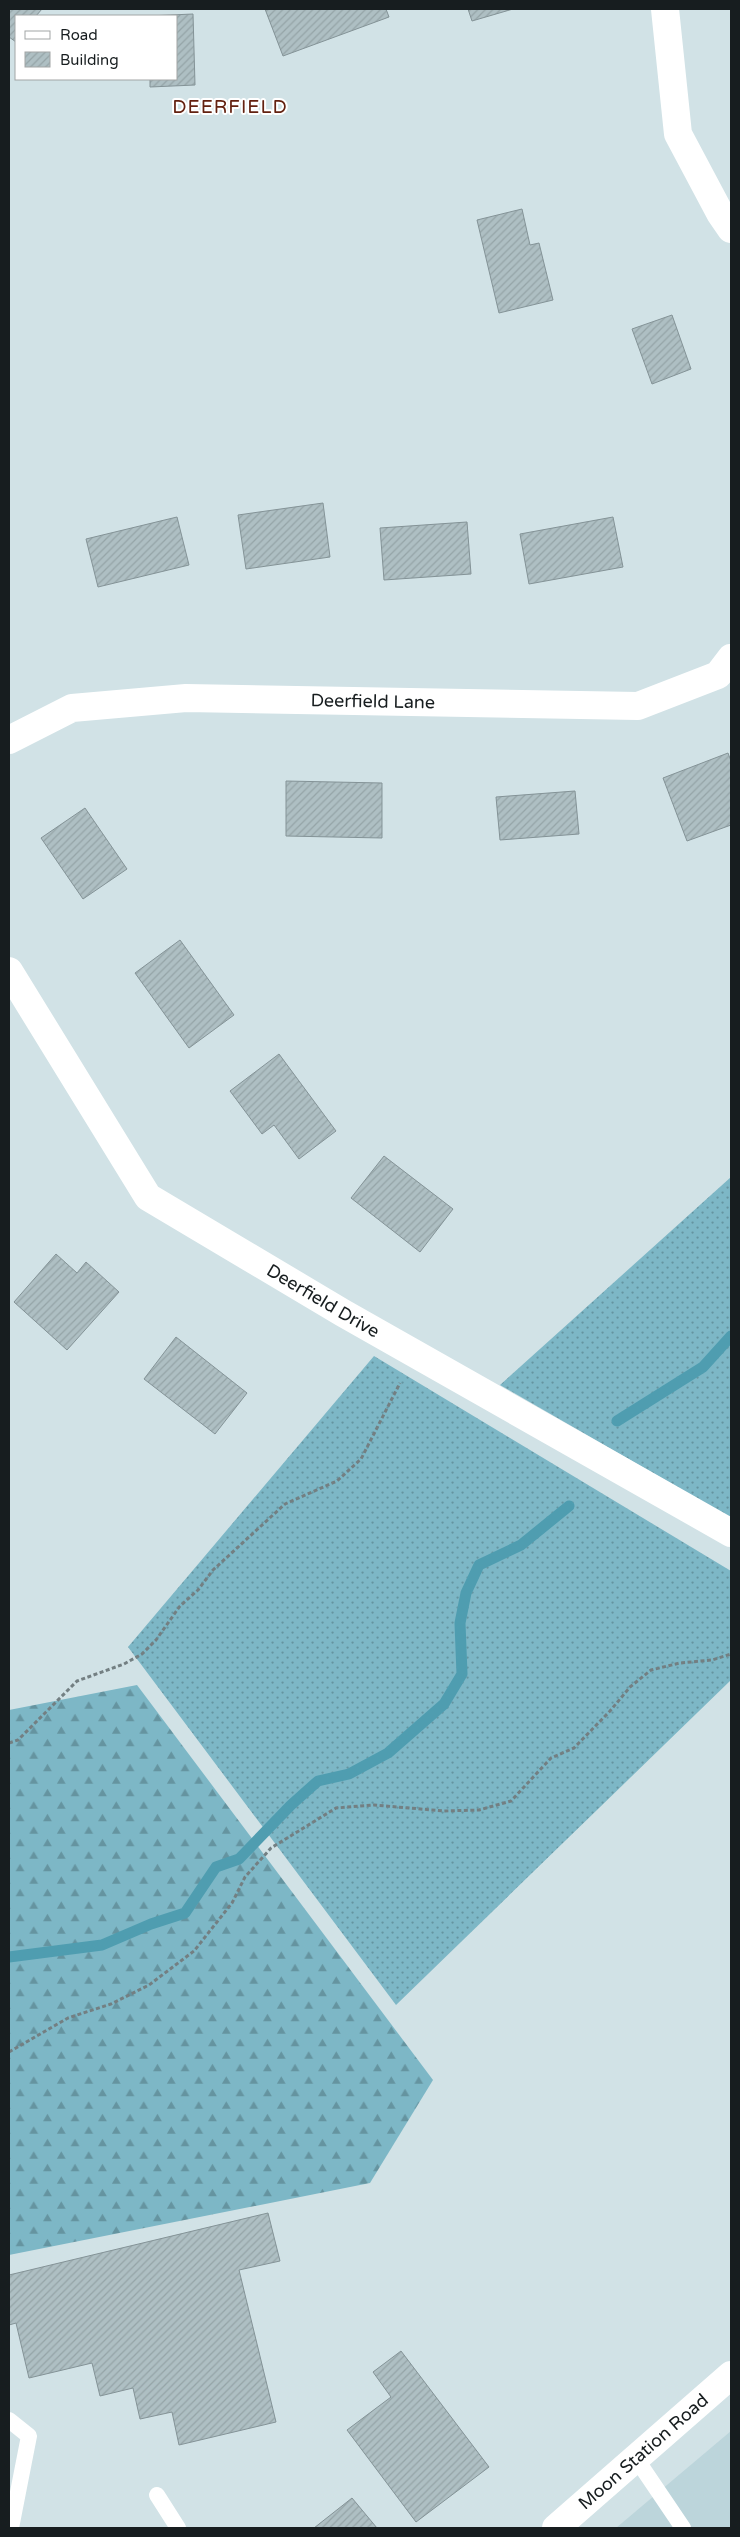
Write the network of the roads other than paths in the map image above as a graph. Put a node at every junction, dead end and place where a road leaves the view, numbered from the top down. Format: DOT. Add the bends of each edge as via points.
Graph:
graph roads {
  1 [pos="666,9"];
  2 [pos="731,229"];
  3 [pos="731,658"];
  4 [pos="9,740"];
  5 [pos="9,970"];
  6 [pos="731,1533"];
  7 [pos="731,2375"];
  8 [pos="9,2420"];
  9 [pos="635,2457"];
  10 [pos="157,2495"];
  11 [pos="11,2528"];
  12 [pos="178,2528"];
  13 [pos="556,2528"];
  14 [pos="683,2528"];
  1 -- 2 [label="street" via="678,134"];
  3 -- 4 [label="street, Deerfield Lane" via="718,675 638,706 186,698 72,708"];
  5 -- 6 [label="street, Deerfield Drive" via="148,1197 343,1313"];
  7 -- 9 [label="street, Moon Station Road"];
  8 -- 11 [label="lane" via="29,2436"];
  9 -- 13 [label="street, Moon Station Road"];
  9 -- 14 [label="lane"];
  10 -- 12 [label="lane"];
}
